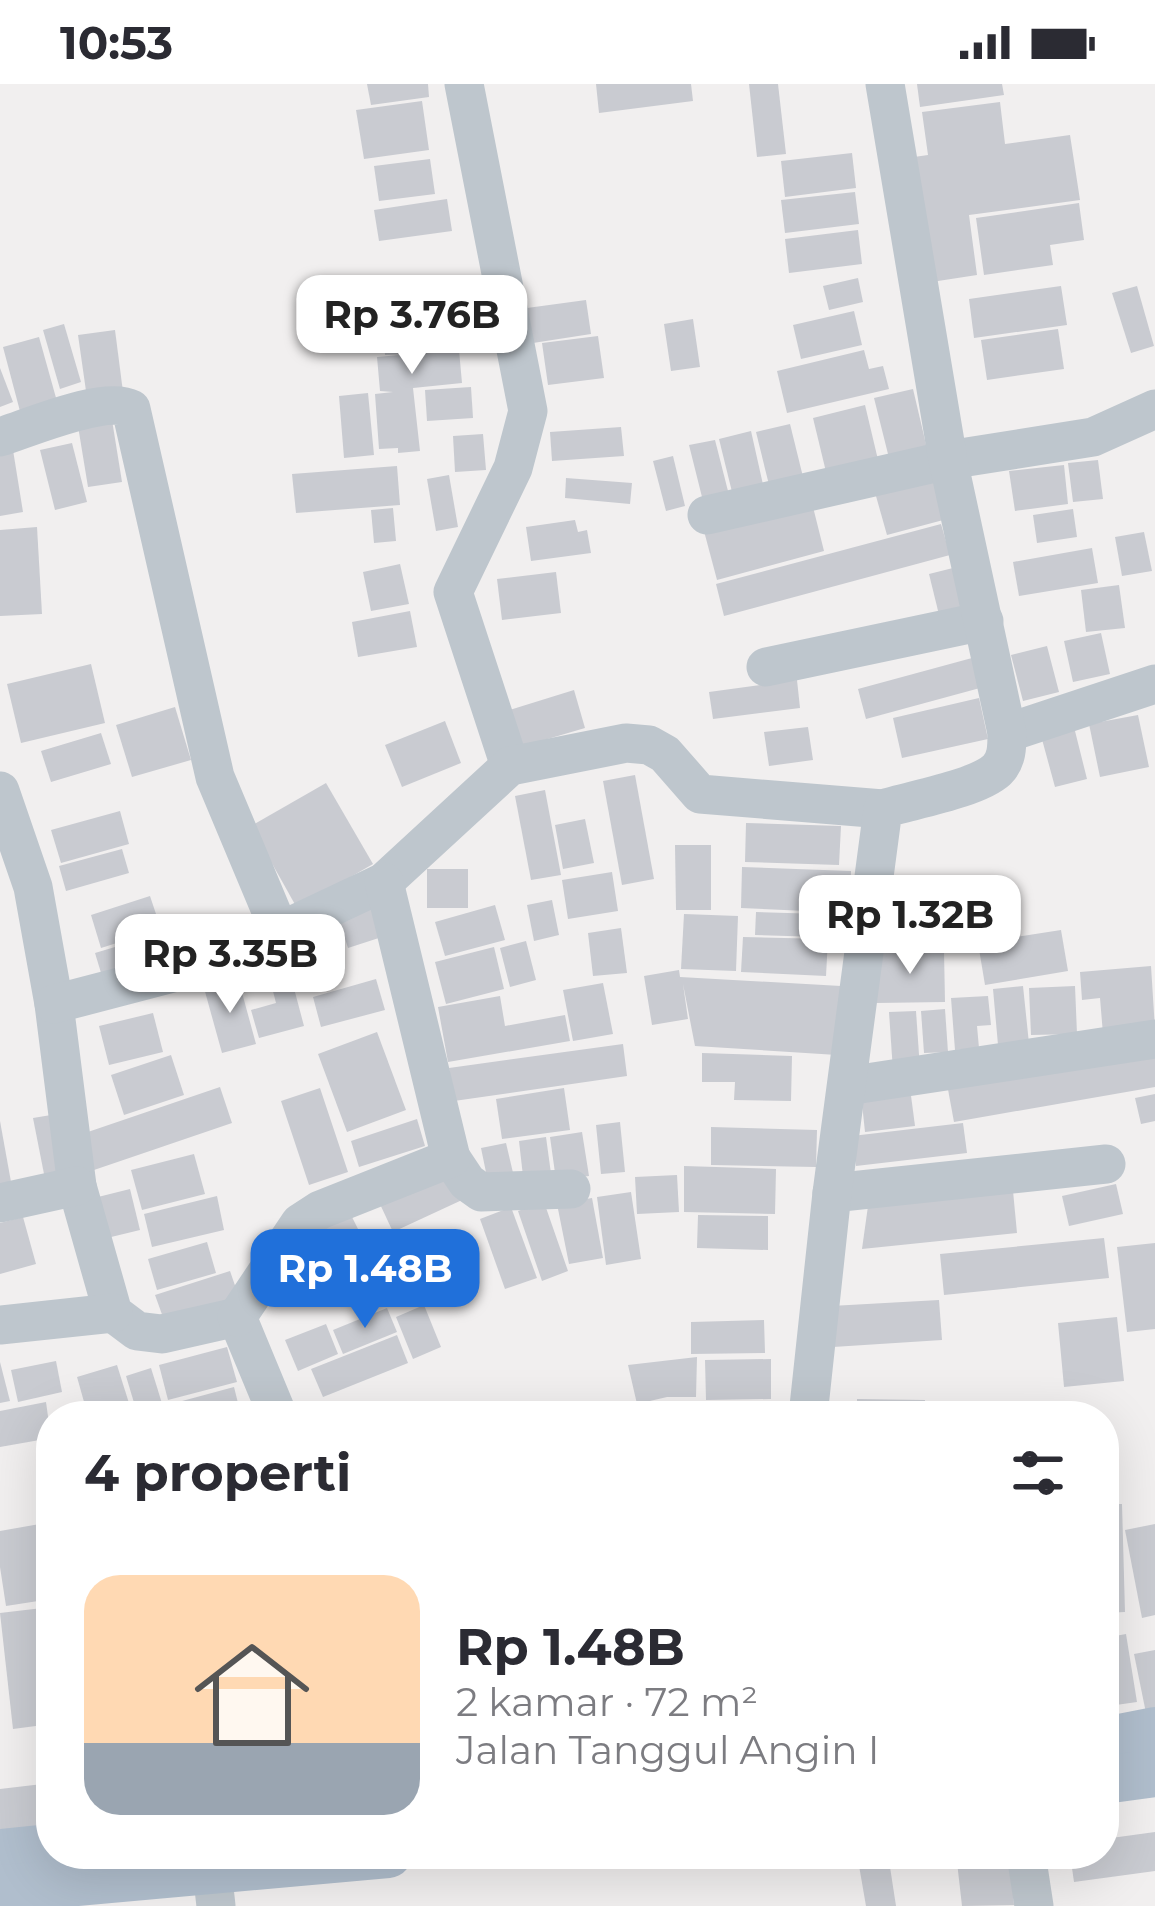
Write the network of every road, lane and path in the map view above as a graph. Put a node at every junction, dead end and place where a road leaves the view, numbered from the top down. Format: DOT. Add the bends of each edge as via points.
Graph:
graph roads {
  1 [pos="464,84"];
  2 [pos="885,84"];
  3 [pos="1155,409"];
  4 [pos="0,437"];
  5 [pos="948,460"];
  6 [pos="706,515"];
  7 [pos="984,621"];
  8 [pos="766,667"];
  9 [pos="1155,684"];
  10 [pos="1007,733"];
  11 [pos="510,766"];
  12 [pos="0,791"];
  13 [pos="883,809"];
  14 [pos="384,882"];
  15 [pos="17,887"];
  16 [pos="280,932"];
  17 [pos="54,1004"];
  18 [pos="1155,1039"];
  19 [pos="847,1086"];
  20 [pos="451,1158"];
  21 [pos="1106,1164"];
  22 [pos="76,1186"];
  23 [pos="571,1189"];
  24 [pos="832,1193"];
  25 [pos="0,1203"];
  26 [pos="112,1312"];
  27 [pos="238,1317"];
  28 [pos="0,1325"];
  29 [pos="272,1401"];
  30 [pos="810,1401"];
  31 [pos="1155,1731"];
  32 [pos="1119,1738"];
  33 [pos="1155,1773"];
  34 [pos="1119,1778"];
  35 [pos="36,1849"];
  36 [pos="0,1853"];
  37 [pos="311,1869"];
  38 [pos="1028,1869"];
  39 [pos="214,1888"];
  40 [pos="0,1889"];
  41 [pos="1034,1906"];
  1 -- 11 [label="street" via="528,411 514,468 453,592"];
  2 -- 5 [label="street"];
  3 -- 5 [label="street" via="1093,437"];
  4 -- 16 [label="street" via="101,406 131,409 214,777"];
  5 -- 6 [label="street"];
  5 -- 7 [label="street"];
  7 -- 8 [label="street"];
  7 -- 10 [label="street"];
  9 -- 10 [label="street"];
  10 -- 13 [label="street" via="1000,767 985,778"];
  11 -- 13 [label="street" via="649,745 700,794"];
  11 -- 14 [label="street"];
  12 -- 15 [label="street"];
  13 -- 19 [label="street"];
  14 -- 16 [label="street"];
  14 -- 20 [label="street"];
  15 -- 17 [label="street"];
  16 -- 17 [label="street" via="215,962"];
  17 -- 22 [label="street"];
  18 -- 19 [label="street"];
  19 -- 24 [label="street"];
  20 -- 23 [label="street" via="481,1192"];
  20 -- 27 [label="street" via="300,1223"];
  21 -- 24 [label="street"];
  22 -- 25 [label="street"];
  22 -- 26 [label="street"];
  24 -- 30 [label="street"];
  26 -- 27 [label="street" via="137,1331 162,1334"];
  26 -- 28 [label="street"];
  27 -- 29 [label="street"];
  31 -- 32 [label="main road"];
  33 -- 34 [label="main road"];
  35 -- 36 [label="main road"];
  37 -- 39 [label="main road"];
  38 -- 41 [label="street"];
  39 -- 40 [label="main road"];
}
